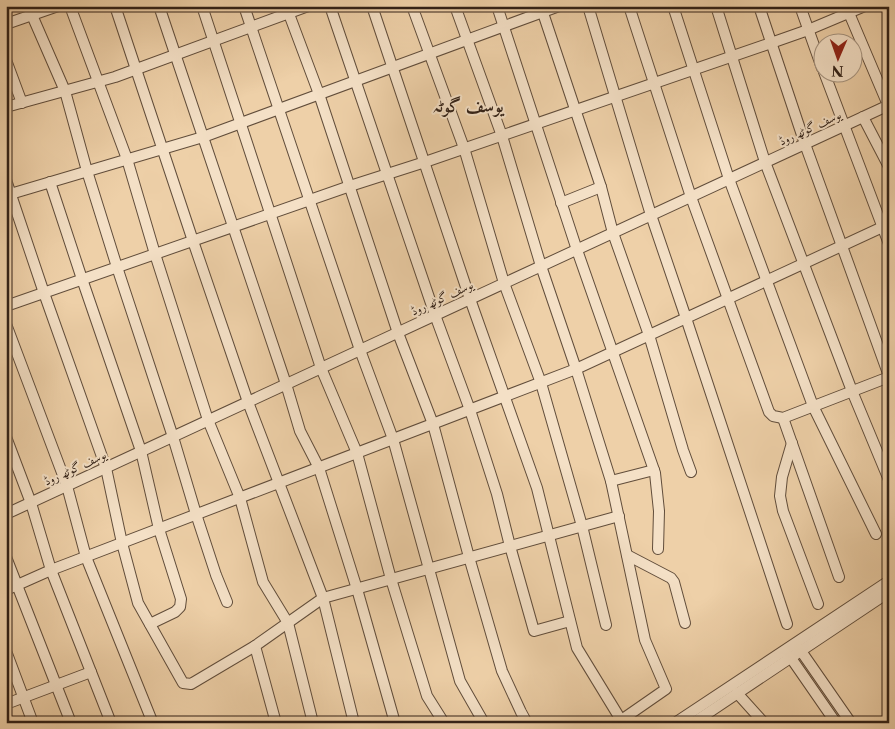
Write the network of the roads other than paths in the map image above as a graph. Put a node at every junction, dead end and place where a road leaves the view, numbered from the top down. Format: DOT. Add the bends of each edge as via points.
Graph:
graph roads {
  1 [pos="58,6"];
  2 [pos="70,6"];
  3 [pos="115,6"];
  4 [pos="159,6"];
  5 [pos="202,6"];
  6 [pos="244,6"];
  7 [pos="308,6"];
  8 [pos="330,6"];
  9 [pos="372,6"];
  10 [pos="412,6"];
  11 [pos="455,6"];
  12 [pos="497,6"];
  13 [pos="559,6"];
  14 [pos="588,6"];
  15 [pos="629,6"];
  16 [pos="673,6"];
  17 [pos="716,6"];
  18 [pos="758,6"];
  19 [pos="800,6"];
  20 [pos="865,6"];
  21 [pos="887,6"];
  22 [pos="542,9"];
  23 [pos="287,10"];
  24 [pos="847,10"];
  25 [pos="889,10"];
  26 [pos="30,11"];
  27 [pos="6,24"];
  28 [pos="504,26"];
  29 [pos="251,27"];
  30 [pos="808,30"];
  31 [pos="467,40"];
  32 [pos="213,41"];
  33 [pos="812,41"];
  34 [pos="771,43"];
  35 [pos="430,54"];
  36 [pos="175,55"];
  37 [pos="732,56"];
  38 [pos="6,60"];
  39 [pos="393,67"];
  40 [pos="136,70"];
  41 [pos="694,70"];
  42 [pos="356,81"];
  43 [pos="98,82"];
  44 [pos="828,82"];
  45 [pos="654,83"];
  46 [pos="65,91"];
  47 [pos="319,94"];
  48 [pos="616,97"];
  49 [pos="22,103"];
  50 [pos="888,105"];
  51 [pos="6,107"];
  52 [pos="278,109"];
  53 [pos="575,111"];
  54 [pos="863,117"];
  55 [pos="240,123"];
  56 [pos="535,124"];
  57 [pos="844,126"];
  58 [pos="502,136"];
  59 [pos="203,137"];
  60 [pos="805,144"];
  61 [pos="464,148"];
  62 [pos="162,149"];
  63 [pos="127,159"];
  64 [pos="425,162"];
  65 [pos="765,162"];
  66 [pos="889,167"];
  67 [pos="87,172"];
  68 [pos="387,174"];
  69 [pos="729,179"];
  70 [pos="6,180"];
  71 [pos="50,182"];
  72 [pos="350,186"];
  73 [pos="601,187"];
  74 [pos="9,195"];
  75 [pos="691,197"];
  76 [pos="309,200"];
  77 [pos="561,203"];
  78 [pos="270,214"];
  79 [pos="651,215"];
  80 [pos="886,225"];
  81 [pos="233,227"];
  82 [pos="613,233"];
  83 [pos="193,241"];
  84 [pos="889,244"];
  85 [pos="842,245"];
  86 [pos="577,250"];
  87 [pos="155,254"];
  88 [pos="804,263"];
  89 [pos="541,266"];
  90 [pos="117,267"];
  91 [pos="82,279"];
  92 [pos="767,280"];
  93 [pos="504,283"];
  94 [pos="44,292"];
  95 [pos="728,298"];
  96 [pos="470,299"];
  97 [pos="6,306"];
  98 [pos="435,315"];
  99 [pos="686,318"];
  100 [pos="6,324"];
  101 [pos="398,333"];
  102 [pos="649,335"];
  103 [pos="360,350"];
  104 [pos="613,352"];
  105 [pos="321,368"];
  106 [pos="576,369"];
  107 [pos="889,377"];
  108 [pos="541,383"];
  109 [pos="286,384"];
  110 [pos="852,391"];
  111 [pos="504,397"];
  112 [pos="248,402"];
  113 [pos="813,406"];
  114 [pos="470,410"];
  115 [pos="783,418"];
  116 [pos="208,420"];
  117 [pos="433,424"];
  118 [pos="6,437"];
  119 [pos="173,437"];
  120 [pos="393,439"];
  121 [pos="792,443"];
  122 [pos="141,451"];
  123 [pos="357,453"];
  124 [pos="106,468"];
  125 [pos="319,468"];
  126 [pos="654,470"];
  127 [pos="691,472"];
  128 [pos="889,480"];
  129 [pos="611,481"];
  130 [pos="278,483"];
  131 [pos="67,486"];
  132 [pos="240,498"];
  133 [pos="31,503"];
  134 [pos="6,514"];
  135 [pos="196,514"];
  136 [pos="618,516"];
  137 [pos="582,526"];
  138 [pos="159,528"];
  139 [pos="876,534"];
  140 [pos="549,535"];
  141 [pos="122,543"];
  142 [pos="510,546"];
  143 [pos="658,549"];
  144 [pos="627,555"];
  145 [pos="6,557"];
  146 [pos="86,557"];
  147 [pos="469,557"];
  148 [pos="428,569"];
  149 [pos="51,570"];
  150 [pos="839,577"];
  151 [pos="391,579"];
  152 [pos="889,581"];
  153 [pos="17,586"];
  154 [pos="357,589"];
  155 [pos="6,590"];
  156 [pos="889,592"];
  157 [pos="323,598"];
  158 [pos="226,602"];
  159 [pos="818,604"];
  160 [pos="570,622"];
  161 [pos="288,623"];
  162 [pos="686,623"];
  163 [pos="150,624"];
  164 [pos="787,624"];
  165 [pos="606,625"];
  166 [pos="255,646"];
  167 [pos="797,648"];
  168 [pos="6,651"];
  169 [pos="787,654"];
  170 [pos="91,672"];
  171 [pos="56,685"];
  172 [pos="737,693"];
  173 [pos="24,698"];
  174 [pos="6,704"];
  175 [pos="152,721"];
  176 [pos="619,722"];
  177 [pos="32,723"];
  178 [pos="71,723"];
  179 [pos="111,723"];
  180 [pos="276,723"];
  181 [pos="313,723"];
  182 [pos="354,723"];
  183 [pos="395,723"];
  184 [pos="444,723"];
  185 [pos="484,723"];
  186 [pos="528,723"];
  187 [pos="675,723"];
  188 [pos="693,723"];
  189 [pos="763,723"];
  190 [pos="836,723"];
  191 [pos="851,723"];
  1 -- 26 [label="street"];
  2 -- 43 [label="street"];
  3 -- 40 [label="street"];
  4 -- 36 [label="street"];
  5 -- 32 [label="street"];
  6 -- 29 [label="street"];
  7 -- 23 [label="street"];
  8 -- 42 [label="street"];
  9 -- 39 [label="street"];
  10 -- 35 [label="street"];
  11 -- 31 [label="street"];
  12 -- 28 [label="street"];
  13 -- 22 [label="street"];
  14 -- 48 [label="street"];
  15 -- 45 [label="street"];
  16 -- 41 [label="street"];
  17 -- 37 [label="street"];
  18 -- 34 [label="street"];
  19 -- 30 [label="street"];
  20 -- 24 [label="street"];
  21 -- 25 [label="street"];
  22 -- 28 [label="street"];
  22 -- 53 [label="street"];
  23 -- 29 [label="street"];
  23 -- 47 [label="street"];
  24 -- 30 [label="street"];
  24 -- 50 [label="street"];
  26 -- 27 [label="street"];
  26 -- 46 [label="street"];
  28 -- 31 [label="street"];
  28 -- 56 [label="street"];
  29 -- 32 [label="street"];
  29 -- 52 [label="street"];
  30 -- 33 [label="street"];
  30 -- 34 [label="street"];
  31 -- 35 [label="street"];
  31 -- 58 [label="street"];
  32 -- 36 [label="street"];
  32 -- 55 [label="street"];
  34 -- 37 [label="street"];
  34 -- 60 [label="street"];
  35 -- 39 [label="street"];
  35 -- 61 [label="street"];
  36 -- 40 [label="street"];
  36 -- 59 [label="street"];
  37 -- 41 [label="street"];
  37 -- 65 [label="street"];
  38 -- 49 [label="street"];
  39 -- 42 [label="street"];
  39 -- 64 [label="street"];
  40 -- 43 [label="street"];
  40 -- 62 [label="street"];
  41 -- 45 [label="street"];
  41 -- 69 [label="street"];
  42 -- 47 [label="street"];
  42 -- 68 [label="street"];
  43 -- 46 [label="street"];
  43 -- 63 [label="street"];
  44 -- 57 [label="street"];
  45 -- 48 [label="street"];
  45 -- 75 [label="street"];
  46 -- 49 [label="street"];
  46 -- 67 [label="street"];
  47 -- 52 [label="street"];
  47 -- 72 [label="street"];
  48 -- 53 [label="street"];
  48 -- 79 [label="street"];
  49 -- 51 [label="street"];
  50 -- 54 [label="street, یوسف گوٹھ روڈ"];
  52 -- 55 [label="street"];
  52 -- 76 [label="street"];
  53 -- 56 [label="street"];
  53 -- 73 [label="street"];
  54 -- 57 [label="street, یوسف گوٹھ روڈ"];
  54 -- 66 [label="street"];
  55 -- 59 [label="street"];
  55 -- 78 [label="street"];
  56 -- 58 [label="street"];
  56 -- 77 [label="street"];
  57 -- 60 [label="street, یوسف گوٹھ روڈ"];
  57 -- 80 [label="street"];
  58 -- 61 [label="street"];
  58 -- 89 [label="street"];
  59 -- 62 [label="street"];
  59 -- 81 [label="street"];
  60 -- 65 [label="street, یوسف گوٹھ روڈ"];
  60 -- 85 [label="street"];
  61 -- 64 [label="street"];
  61 -- 93 [label="street"];
  62 -- 63 [label="street"];
  62 -- 83 [label="street"];
  63 -- 67 [label="street"];
  63 -- 87 [label="street"];
  64 -- 68 [label="street"];
  64 -- 96 [label="street"];
  65 -- 69 [label="street, یوسف گوٹھ روڈ"];
  65 -- 88 [label="street"];
  67 -- 71 [label="street"];
  67 -- 90 [label="street"];
  68 -- 72 [label="street"];
  68 -- 98 [label="street"];
  69 -- 75 [label="street, یوسف گوٹھ روڈ"];
  69 -- 92 [label="street"];
  70 -- 74 [label="street"];
  71 -- 74 [label="street"];
  71 -- 91 [label="street"];
  72 -- 76 [label="street"];
  72 -- 101 [label="street"];
  73 -- 77 [label="street"];
  73 -- 82 [label="street"];
  74 -- 94 [label="street"];
  75 -- 79 [label="street, یوسف گوٹھ روڈ"];
  75 -- 95 [label="street"];
  76 -- 78 [label="street"];
  76 -- 103 [label="street"];
  77 -- 86 [label="street"];
  78 -- 81 [label="street"];
  78 -- 105 [label="street"];
  79 -- 82 [label="street, یوسف گوٹھ روڈ"];
  79 -- 99 [label="street"];
  80 -- 84 [label="street"];
  80 -- 85 [label="street"];
  81 -- 83 [label="street"];
  81 -- 109 [label="street"];
  82 -- 86 [label="street, یوسف گوٹھ روڈ"];
  82 -- 102 [label="street"];
  83 -- 87 [label="street"];
  83 -- 112 [label="street"];
  85 -- 88 [label="street"];
  85 -- 107 [label="street"];
  86 -- 89 [label="street, یوسف گوٹھ روڈ"];
  86 -- 104 [label="street"];
  87 -- 90 [label="street"];
  87 -- 116 [label="street"];
  88 -- 92 [label="street"];
  88 -- 110 [label="street"];
  89 -- 93 [label="street, یوسف گوٹھ روڈ"];
  89 -- 106 [label="street"];
  90 -- 91 [label="street"];
  90 -- 119 [label="street"];
  91 -- 94 [label="street"];
  91 -- 122 [label="street"];
  92 -- 95 [label="street"];
  92 -- 113 [label="street"];
  93 -- 96 [label="street, یوسف گوٹھ روڈ"];
  93 -- 108 [label="street"];
  94 -- 97 [label="street"];
  94 -- 124 [label="street"];
  95 -- 99 [label="street"];
  95 -- 115 [label="street" via="769,412"];
  96 -- 98 [label="street, یوسف گوٹھ روڈ"];
  96 -- 111 [label="street"];
  98 -- 101 [label="street, یوسف گوٹھ روڈ"];
  98 -- 114 [label="street"];
  99 -- 102 [label="street"];
  99 -- 164 [label="street"];
  100 -- 131 [label="street"];
  101 -- 103 [label="street, یوسف گوٹھ روڈ"];
  101 -- 117 [label="street"];
  102 -- 104 [label="street"];
  102 -- 127 [label="street"];
  103 -- 105 [label="street, یوسف گوٹھ روڈ"];
  103 -- 120 [label="street"];
  104 -- 106 [label="street"];
  104 -- 126 [label="street"];
  105 -- 109 [label="street, یوسف گوٹھ روڈ"];
  105 -- 123 [label="street"];
  106 -- 108 [label="street"];
  106 -- 129 [label="street"];
  107 -- 110 [label="street"];
  108 -- 111 [label="street"];
  108 -- 137 [label="street"];
  109 -- 112 [label="street, یوسف گوٹھ روڈ"];
  109 -- 125 [label="street" via="300,431"];
  110 -- 113 [label="street"];
  110 -- 128 [label="street"];
  111 -- 114 [label="street"];
  111 -- 140 [label="street" via="537,488"];
  112 -- 116 [label="street, یوسف گوٹھ روڈ"];
  112 -- 130 [label="street"];
  113 -- 115 [label="street"];
  113 -- 139 [label="street"];
  114 -- 117 [label="street"];
  114 -- 142 [label="street"];
  115 -- 121 [label="street"];
  116 -- 119 [label="street, یوسف گوٹھ روڈ"];
  116 -- 132 [label="street"];
  117 -- 120 [label="street"];
  117 -- 147 [label="street"];
  118 -- 133 [label="street"];
  119 -- 122 [label="street, یوسف گوٹھ روڈ"];
  119 -- 135 [label="street"];
  120 -- 123 [label="street"];
  120 -- 148 [label="street"];
  121 -- 150 [label="street"];
  121 -- 159 [label="street" via="780,496"];
  122 -- 124 [label="street, یوسف گوٹھ روڈ"];
  122 -- 138 [label="street"];
  123 -- 125 [label="street"];
  123 -- 151 [label="street"];
  124 -- 131 [label="street, یوسف گوٹھ روڈ"];
  124 -- 141 [label="street"];
  125 -- 130 [label="street"];
  125 -- 154 [label="street"];
  126 -- 129 [label="street"];
  126 -- 143 [label="street" via="659,511"];
  129 -- 136 [label="street"];
  130 -- 132 [label="street"];
  130 -- 157 [label="street"];
  131 -- 133 [label="street, یوسف گوٹھ روڈ"];
  131 -- 146 [label="street"];
  132 -- 135 [label="street"];
  132 -- 161 [label="street" via="263,582"];
  133 -- 134 [label="street, یوسف گوٹھ روڈ"];
  133 -- 149 [label="street"];
  135 -- 138 [label="street"];
  135 -- 158 [label="street"];
  136 -- 137 [label="street"];
  136 -- 144 [label="street"];
  137 -- 140 [label="street"];
  137 -- 165 [label="street"];
  138 -- 141 [label="street"];
  138 -- 163 [label="street" via="181,600 175,612"];
  140 -- 142 [label="street"];
  140 -- 160 [label="street"];
  141 -- 146 [label="street"];
  141 -- 163 [label="street" via="138,603"];
  142 -- 147 [label="street"];
  142 -- 160 [label="street" via="534,631"];
  144 -- 162 [label="street" via="671,578"];
  144 -- 176 [label="street" via="645,640 666,689"];
  145 -- 153 [label="street"];
  146 -- 149 [label="street"];
  146 -- 175 [label="street"];
  147 -- 148 [label="street"];
  147 -- 186 [label="street" via="502,671"];
  148 -- 151 [label="street"];
  148 -- 185 [label="street" via="460,681"];
  149 -- 153 [label="street"];
  149 -- 170 [label="street"];
  151 -- 154 [label="street"];
  151 -- 184 [label="street" via="426,696"];
  152 -- 167 [label="street"];
  153 -- 155 [label="street"];
  153 -- 171 [label="street"];
  154 -- 157 [label="street"];
  154 -- 183 [label="street"];
  156 -- 167 [label="street"];
  157 -- 161 [label="street"];
  157 -- 182 [label="street"];
  160 -- 176 [label="street" via="577,648"];
  161 -- 166 [label="street"];
  161 -- 181 [label="street"];
  163 -- 166 [label="street" via="180,679 187,684"];
  166 -- 180 [label="street"];
  167 -- 169 [label="street"];
  167 -- 191 [label="street"];
  168 -- 173 [label="street"];
  169 -- 172 [label="street"];
  169 -- 187 [label="street"];
  169 -- 190 [label="street"];
  170 -- 171 [label="street"];
  170 -- 179 [label="street"];
  171 -- 173 [label="street"];
  171 -- 178 [label="street"];
  172 -- 188 [label="street"];
  172 -- 189 [label="street"];
  173 -- 174 [label="street"];
  173 -- 177 [label="street"];
}
